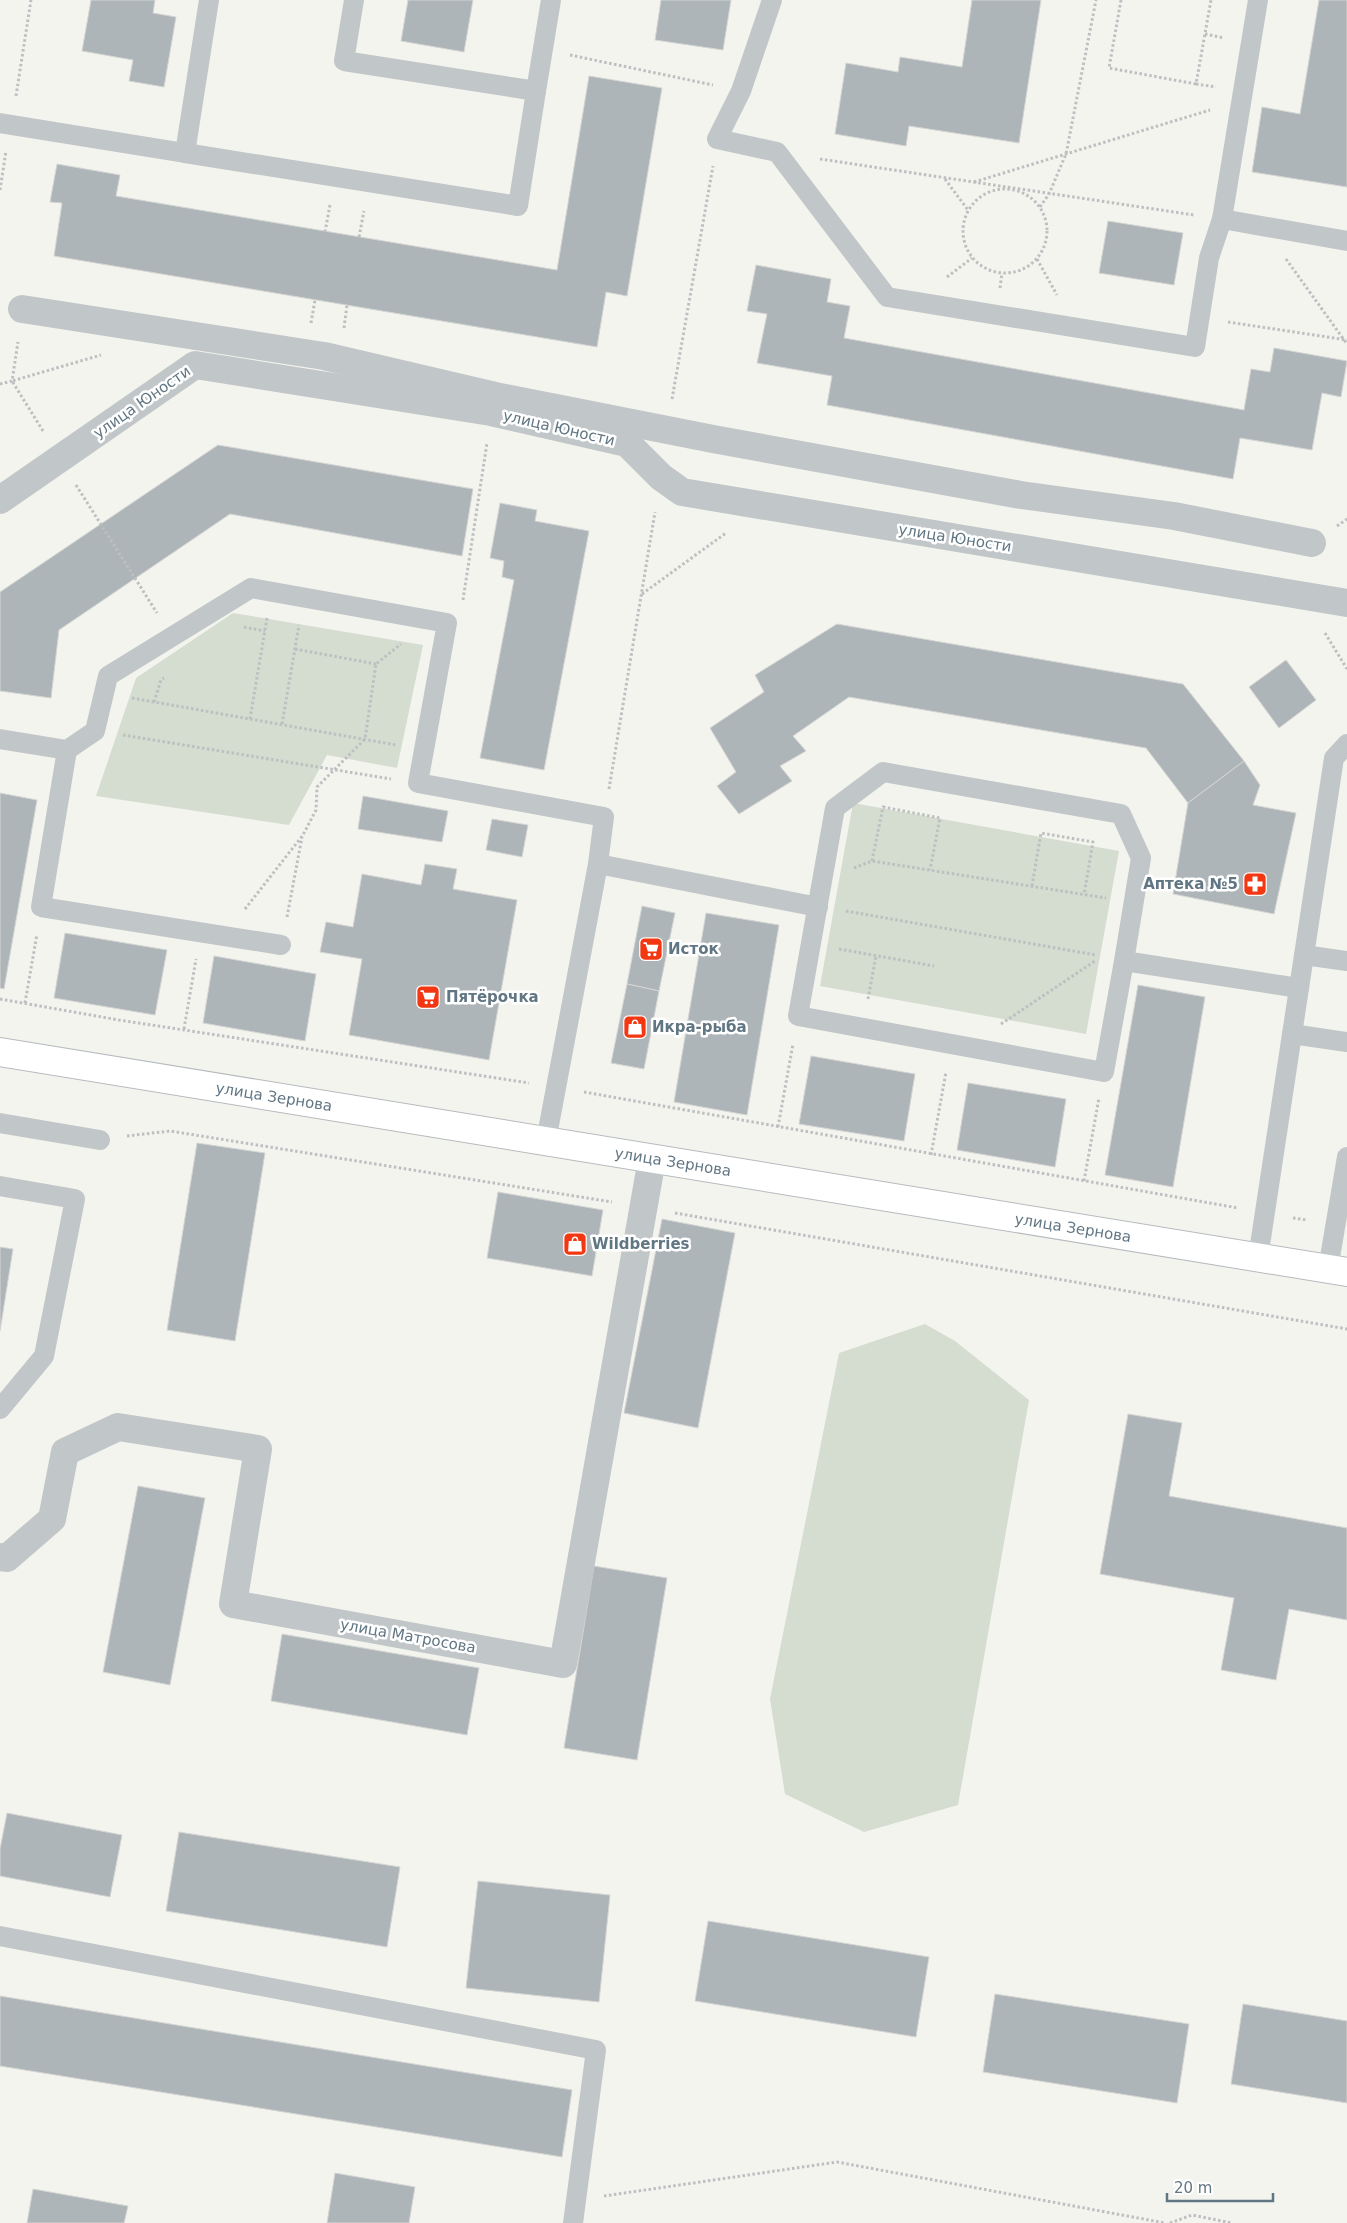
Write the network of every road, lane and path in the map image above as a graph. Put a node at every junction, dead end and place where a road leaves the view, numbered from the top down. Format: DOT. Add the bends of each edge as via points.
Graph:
graph roads {
  1 [pos="209,0"];
  2 [pos="354,0"];
  3 [pos="550,0"];
  4 [pos="772,0"];
  5 [pos="1096,0"];
  6 [pos="1121,0"];
  7 [pos="1212,0"];
  8 [pos="1258,0"];
  9 [pos="543,49"];
  10 [pos="536,91"];
  11 [pos="741,91"];
  12 [pos="1242,100"];
  13 [pos="0,124"];
  14 [pos="777,152"];
  15 [pos="185,153"];
  16 [pos="1066,154"];
  17 [pos="945,179"];
  18 [pos="972,183"];
  19 [pos="1012,189"];
  20 [pos="1049,194"];
  21 [pos="1040,207"];
  22 [pos="968,210"];
  23 [pos="1222,219"];
  24 [pos="1262,226"];
  25 [pos="1347,240"];
  26 [pos="22,309"];
  27 [pos="1200,317"];
  28 [pos="1346,340"];
  29 [pos="1347,344"];
  30 [pos="491,412"];
  31 [pos="0,500"];
  32 [pos="762,506"];
  33 [pos="1312,543"];
  34 [pos="272,592"];
  35 [pos="642,594"];
  36 [pos="304,597"];
  37 [pos="1347,603"];
  38 [pos="439,622"];
  39 [pos="238,626"];
  40 [pos="265,631"];
  41 [pos="295,648"];
  42 [pos="376,664"];
  43 [pos="169,674"];
  44 [pos="104,693"];
  45 [pos="154,702"];
  46 [pos="250,718"];
  47 [pos="282,724"];
  48 [pos="95,731"];
  49 [pos="0,739"];
  50 [pos="365,739"];
  51 [pos="1347,744"];
  52 [pos="424,749"];
  53 [pos="67,750"];
  54 [pos="334,770"];
  55 [pos="418,783"];
  56 [pos="303,835"];
  57 [pos="872,861"];
  58 [pos="598,864"];
  59 [pos="930,870"];
  60 [pos="823,879"];
  61 [pos="1032,886"];
  62 [pos="1084,894"];
  63 [pos="1134,902"];
  64 [pos="41,907"];
  65 [pos="818,907"];
  66 [pos="201,932"];
  67 [pos="224,936"];
  68 [pos="811,944"];
  69 [pos="281,945"];
  70 [pos="1304,955"];
  71 [pos="876,956"];
  72 [pos="1124,961"];
  73 [pos="1347,961"];
  74 [pos="934,966"];
  75 [pos="1299,988"];
  76 [pos="0,999"];
  77 [pos="25,1003"];
  78 [pos="798,1016"];
  79 [pos="863,1028"];
  80 [pos="184,1029"];
  81 [pos="1292,1034"];
  82 [pos="1347,1042"];
  83 [pos="959,1046"];
  84 [pos="0,1052"];
  85 [pos="1104,1072"];
  86 [pos="556,1087"];
  87 [pos="0,1123"];
  88 [pos="778,1128"];
  89 [pos="100,1140"];
  90 [pos="546,1141"];
  91 [pos="931,1155"];
  92 [pos="1347,1157"];
  93 [pos="652,1159"];
  94 [pos="1084,1181"];
  95 [pos="0,1186"];
  96 [pos="643,1208"];
  97 [pos="1265,1213"];
  98 [pos="1335,1224"];
  99 [pos="1258,1258"];
  100 [pos="1337,1271"];
  101 [pos="1347,1329"];
  102 [pos="0,1409"];
  103 [pos="0,1556"];
  104 [pos="0,1936"];
  105 [pos="576,2200"];
  106 [pos="573,2223"];
  107 [pos="1165,2223"];
  108 [pos="1170,2223"];
  109 [pos="1232,2223"];
  1 -- 15 [label="lane"];
  2 -- 10 [label="lane" via="344,61"];
  3 -- 9 [label="lane"];
  4 -- 11 [label="lane"];
  5 -- 16 [label="path"];
  6 -- 7 [label="path" via="1109,68 1196,84"];
  8 -- 12 [label="lane"];
  9 -- 10 [label="lane"];
  9 -- 11 [label="path"];
  10 -- 15 [label="lane" via="518,206"];
  11 -- 14 [label="lane" via="718,139"];
  12 -- 16 [label="path"];
  12 -- 23 [label="lane"];
  13 -- 15 [label="lane"];
  14 -- 17 [label="path"];
  14 -- 27 [label="lane" via="887,297 1196,347"];
  16 -- 18 [label="path"];
  16 -- 20 [label="path"];
  17 -- 18 [label="path"];
  17 -- 22 [label="path"];
  18 -- 19 [label="path"];
  19 -- 20 [label="path"];
  19 -- 21 [label="path" via="1028,195"];
  19 -- 22 [label="path" via="995,190 980,197"];
  20 -- 21 [label="path"];
  20 -- 23 [label="path"];
  21 -- 22 [label="path" via="1046,221 1047,237 1042,252 1032,264 1018,272 1002,273 985,269 972,258 964,242 962,225"];
  23 -- 24 [label="lane"];
  23 -- 27 [label="lane" via="1209,258"];
  24 -- 25 [label="lane"];
  24 -- 28 [label="path"];
  26 -- 33 [label="street, улица Юности" via="324,356 495,396 723,441 1021,495 1174,516"];
  27 -- 28 [label="path"];
  28 -- 29 [label="path"];
  30 -- 31 [label="street, улица Юности" via="195,365"];
  30 -- 32 [label="street, улица Юности" via="627,444 661,477 682,492"];
  30 -- 38 [label="path" via="463,601"];
  32 -- 35 [label="path"];
  32 -- 37 [label="street, улица Юности"];
  34 -- 36 [label="lane"];
  34 -- 40 [label="path"];
  34 -- 44 [label="lane" via="251,588 108,676"];
  36 -- 38 [label="lane"];
  36 -- 41 [label="path"];
  38 -- 42 [label="path"];
  38 -- 52 [label="lane"];
  39 -- 40 [label="path"];
  40 -- 46 [label="path"];
  41 -- 42 [label="path"];
  41 -- 47 [label="path"];
  42 -- 50 [label="path"];
  43 -- 45 [label="path" via="161,680"];
  44 -- 45 [label="path"];
  44 -- 48 [label="lane"];
  45 -- 46 [label="path"];
  46 -- 47 [label="path"];
  47 -- 50 [label="path"];
  48 -- 53 [label="lane"];
  48 -- 54 [label="path"];
  49 -- 53 [label="lane"];
  50 -- 52 [label="path"];
  50 -- 54 [label="path"];
  51 -- 70 [label="lane" via="1334,758"];
  52 -- 55 [label="lane"];
  53 -- 64 [label="lane"];
  54 -- 55 [label="path"];
  54 -- 56 [label="path" via="316,787 316,810"];
  55 -- 58 [label="lane" via="604,817"];
  56 -- 67 [label="path"];
  56 -- 69 [label="path"];
  57 -- 59 [label="path"];
  57 -- 59 [label="path" via="883,807 940,818"];
  57 -- 60 [label="path"];
  58 -- 65 [label="lane"];
  58 -- 86 [label="lane"];
  59 -- 61 [label="path"];
  60 -- 63 [label="lane" via="835,808 883,772 1121,814 1141,858"];
  60 -- 65 [label="lane"];
  61 -- 62 [label="path"];
  61 -- 62 [label="path" via="1041,833 1093,842"];
  62 -- 63 [label="path"];
  63 -- 72 [label="lane"];
  64 -- 66 [label="lane"];
  64 -- 77 [label="path"];
  65 -- 68 [label="lane"];
  65 -- 83 [label="path" via="1102,956"];
  66 -- 67 [label="lane"];
  66 -- 80 [label="path"];
  67 -- 69 [label="lane"];
  68 -- 71 [label="path"];
  68 -- 78 [label="lane"];
  70 -- 73 [label="lane"];
  70 -- 75 [label="lane"];
  71 -- 74 [label="path"];
  71 -- 79 [label="path"];
  72 -- 75 [label="lane"];
  72 -- 85 [label="lane"];
  75 -- 81 [label="lane"];
  76 -- 77 [label="path"];
  77 -- 80 [label="path"];
  78 -- 79 [label="lane"];
  78 -- 88 [label="path"];
  79 -- 83 [label="lane"];
  80 -- 86 [label="path"];
  81 -- 82 [label="lane"];
  81 -- 97 [label="lane"];
  83 -- 85 [label="lane"];
  83 -- 91 [label="path"];
  84 -- 90 [label="main road, улица Зернова"];
  85 -- 94 [label="path"];
  86 -- 88 [label="path"];
  86 -- 90 [label="lane"];
  87 -- 89 [label="lane"];
  88 -- 91 [label="path"];
  89 -- 96 [label="path" via="170,1131"];
  90 -- 93 [label="main road, улица Зернова"];
  91 -- 94 [label="path"];
  92 -- 98 [label="lane"];
  93 -- 96 [label="street, улица Матросова"];
  93 -- 99 [label="main road, улица Зернова"];
  94 -- 97 [label="path"];
  95 -- 102 [label="lane" via="75,1199 44,1356"];
  96 -- 101 [label="path"];
  96 -- 103 [label="street, улица Матросова" via="563,1664 233,1604 258,1449 118,1427 65,1452 52,1519 7,1558"];
  97 -- 98 [label="path"];
  97 -- 99 [label="lane"];
  98 -- 100 [label="lane"];
  99 -- 100 [label="main road, улица Зернова"];
  104 -- 105 [label="lane" via="596,2050"];
  105 -- 106 [label="lane"];
  105 -- 107 [label="path" via="837,2162"];
  108 -- 109 [label="path" via="1192,2216"];
}
